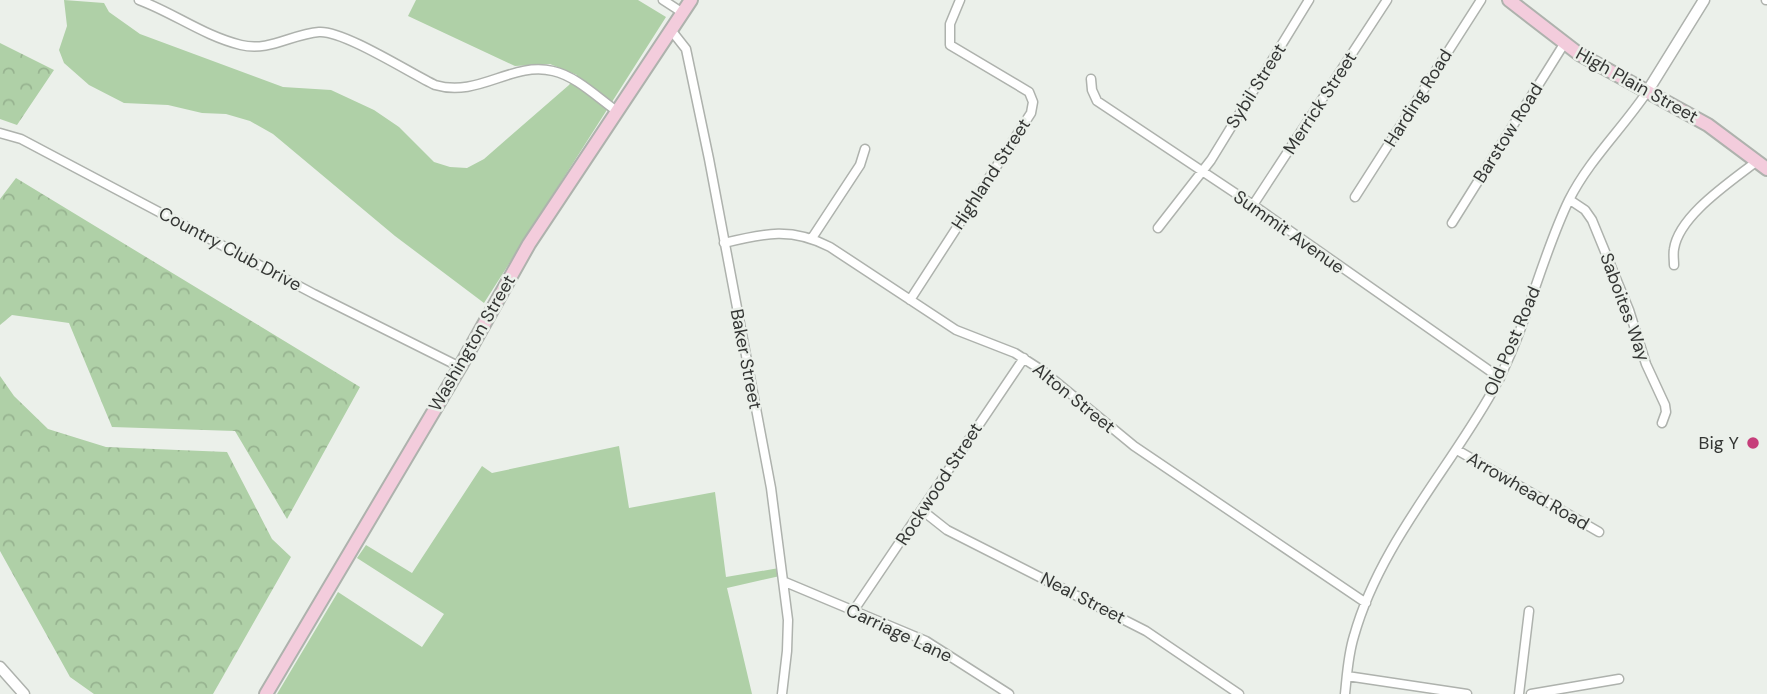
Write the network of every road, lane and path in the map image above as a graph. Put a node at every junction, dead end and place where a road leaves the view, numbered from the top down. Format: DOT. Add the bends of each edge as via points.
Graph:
graph roads {
  1 [pos="139,0"];
  2 [pos="663,0"];
  3 [pos="691,0"];
  4 [pos="960,0"];
  5 [pos="1309,0"];
  6 [pos="1387,0"];
  7 [pos="1481,0"];
  8 [pos="1509,0"];
  9 [pos="1703,0"];
  10 [pos="683,13"];
  11 [pos="671,30"];
  12 [pos="1564,44"];
  13 [pos="1091,79"];
  14 [pos="1647,92"];
  15 [pos="618,112"];
  16 [pos="0,133"];
  17 [pos="865,149"];
  18 [pos="1762,165"];
  19 [pos="1202,172"];
  20 [pos="1355,197"];
  21 [pos="1570,200"];
  22 [pos="1253,205"];
  23 [pos="1452,223"];
  24 [pos="1158,228"];
  25 [pos="812,238"];
  26 [pos="724,243"];
  27 [pos="1674,265"];
  28 [pos="910,300"];
  29 [pos="1024,358"];
  30 [pos="460,367"];
  31 [pos="1500,378"];
  32 [pos="1662,423"];
  33 [pos="1457,450"];
  34 [pos="923,511"];
  35 [pos="1600,532"];
  36 [pos="785,582"];
  37 [pos="1366,603"];
  38 [pos="854,610"];
  39 [pos="1529,611"];
  40 [pos="0,667"];
  41 [pos="1347,676"];
  42 [pos="1619,679"];
  43 [pos="24,694"];
  44 [pos="266,694"];
  45 [pos="782,694"];
  46 [pos="1009,694"];
  47 [pos="1239,694"];
  48 [pos="1345,694"];
  49 [pos="1467,694"];
  50 [pos="1519,694"];
  51 [pos="1531,694"];
  1 -- 15 [label="street" via="214,36 249,47 266,47 304,34 343,37 435,85 454,90 528,70 552,70"];
  2 -- 10 [label="street"];
  3 -- 10 [label="main road, Washington Street"];
  4 -- 28 [label="street, Highland Street" via="950,24 950,45 1029,92 1033,107"];
  5 -- 19 [label="street, Sybil Street"];
  6 -- 22 [label="street, Merrick Street"];
  7 -- 20 [label="street, Harding Road"];
  8 -- 12 [label="main road, High Plain Street"];
  9 -- 14 [label="street, Old Post Road"];
  10 -- 11 [label="main road, Washington Street"];
  11 -- 15 [label="main road, Washington Street"];
  11 -- 26 [label="street, Baker Street" via="686,50"];
  12 -- 14 [label="main road, High Plain Street"];
  12 -- 23 [label="street, Barstow Road"];
  13 -- 19 [label="street, Summit Avenue" via="1097,101"];
  14 -- 18 [label="main road, High Plain Street" via="1708,125"];
  14 -- 21 [label="street, Old Post Road" via="1589,167"];
  15 -- 30 [label="main road, Washington Street" via="529,244"];
  16 -- 30 [label="street, Country Club Drive" via="20,139"];
  17 -- 25 [label="street" via="860,166"];
  18 -- 27 [label="street" via="1707,201 1683,227 1674,247"];
  19 -- 22 [label="street, Summit Avenue"];
  19 -- 24 [label="street, Sybil Street"];
  21 -- 31 [label="street, Old Post Road"];
  21 -- 32 [label="street, Saboites Way" via="1587,214 1629,310 1665,405"];
  22 -- 31 [label="street, Summit Avenue"];
  25 -- 26 [label="street, Alton Street" via="784,232"];
  25 -- 28 [label="street, Alton Street"];
  26 -- 36 [label="street, Baker Street"];
  28 -- 29 [label="street, Alton Street" via="956,330"];
  29 -- 34 [label="street, Rockwood Street"];
  29 -- 37 [label="street, Alton Street" via="1134,446"];
  30 -- 44 [label="main road, Washington Street"];
  31 -- 33 [label="street, Old Post Road"];
  33 -- 35 [label="street, Arrowhead Road"];
  33 -- 37 [label="street, Old Post Road" via="1396,545"];
  34 -- 38 [label="street, Rockwood Street"];
  34 -- 47 [label="street, Neal Street" via="947,530 1146,631"];
  36 -- 38 [label="street, Carriage Lane"];
  36 -- 45 [label="street, Baker Street" via="788,640"];
  37 -- 41 [label="street, Old Post Road"];
  38 -- 46 [label="street, Carriage Lane" via="938,647"];
  39 -- 50 [label="street"];
  40 -- 43 [label="street"];
  41 -- 48 [label="street, Old Post Road"];
  41 -- 49 [label="street"];
  42 -- 51 [label="street"];
}
